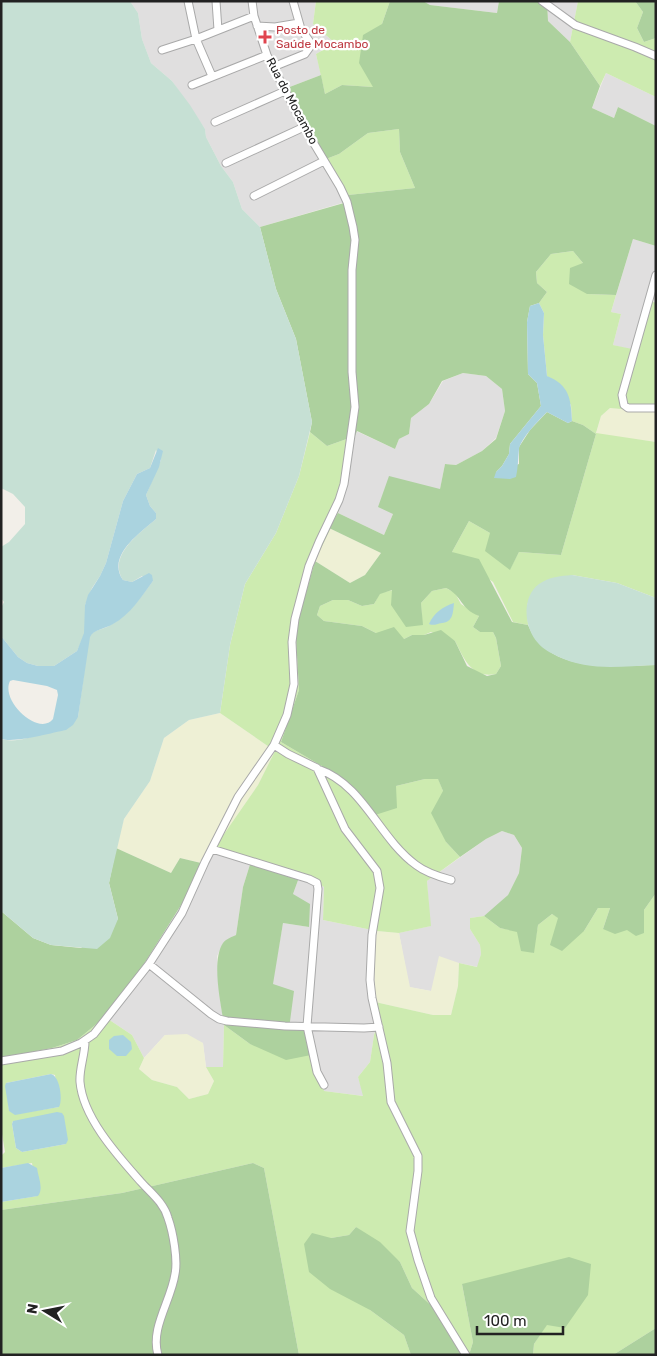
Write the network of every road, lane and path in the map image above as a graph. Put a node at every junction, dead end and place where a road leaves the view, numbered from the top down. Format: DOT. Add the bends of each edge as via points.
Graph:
graph roads {
  1 [pos="188,1"];
  2 [pos="216,1"];
  3 [pos="252,1"];
  4 [pos="293,1"];
  5 [pos="542,1"];
  6 [pos="551,4"];
  7 [pos="254,16"];
  8 [pos="299,23"];
  9 [pos="257,26"];
  10 [pos="218,30"];
  11 [pos="196,39"];
  12 [pos="162,50"];
  13 [pos="267,55"];
  14 [pos="656,56"];
  15 [pos="273,67"];
  16 [pos="212,76"];
  17 [pos="192,85"];
  18 [pos="285,90"];
  19 [pos="215,122"];
  20 [pos="304,127"];
  21 [pos="324,161"];
  22 [pos="226,163"];
  23 [pos="254,196"];
  24 [pos="656,275"];
  25 [pos="656,408"];
  26 [pos="274,745"];
  27 [pos="317,768"];
  28 [pos="212,849"];
  29 [pos="451,880"];
  30 [pos="149,964"];
  31 [pos="307,1026"];
  32 [pos="379,1027"];
  33 [pos="86,1041"];
  34 [pos="1,1061"];
  35 [pos="324,1085"];
  36 [pos="158,1355"];
  37 [pos="466,1355"];
  1 -- 11 [label="street"];
  2 -- 10 [label="street"];
  3 -- 7 [label="street, Rua do Mocambo"];
  4 -- 8 [label="street"];
  5 -- 6 [label="street"];
  6 -- 14 [label="street" via="575,26"];
  7 -- 9 [label="street, Rua do Mocambo"];
  7 -- 10 [label="street"];
  8 -- 9 [label="street"];
  8 -- 15 [label="street" via="310,42 309,50"];
  9 -- 13 [label="street, Rua do Mocambo"];
  10 -- 11 [label="street"];
  11 -- 12 [label="street"];
  11 -- 16 [label="street"];
  13 -- 15 [label="street, Rua do Mocambo"];
  13 -- 16 [label="street"];
  15 -- 18 [label="street, Rua do Mocambo"];
  16 -- 17 [label="street"];
  18 -- 19 [label="street"];
  18 -- 20 [label="street, Rua do Mocambo"];
  20 -- 21 [label="street, Rua do Mocambo"];
  20 -- 22 [label="street"];
  21 -- 23 [label="street"];
  21 -- 26 [label="street, Rua do Mocambo" via="345,196 355,240 352,270 354,416 342,490 312,558 295,619 292,634 293,692"];
  24 -- 25 [label="street" via="622,395 624,406 628,408"];
  26 -- 27 [label="street"];
  26 -- 28 [label="street, Rua do Mocambo" via="238,797"];
  27 -- 29 [label="street" via="352,790 396,847 415,864"];
  27 -- 32 [label="street" via="345,829 375,866 378,875 380,888 372,934 370,980"];
  28 -- 30 [label="street, Rua do Mocambo" via="182,913"];
  28 -- 31 [label="street" via="317,883"];
  30 -- 31 [label="street" via="219,1019"];
  30 -- 33 [label="street, Rua do Mocambo"];
  31 -- 32 [label="street"];
  31 -- 35 [label="street" via="317,1072"];
  32 -- 37 [label="street" via="391,1102 418,1156 411,1236 433,1302"];
  33 -- 34 [label="street" via="62,1051"];
  33 -- 36 [label="street" via="81,1085 92,1118 111,1146 163,1206 169,1218 176,1266 155,1340"];
}
